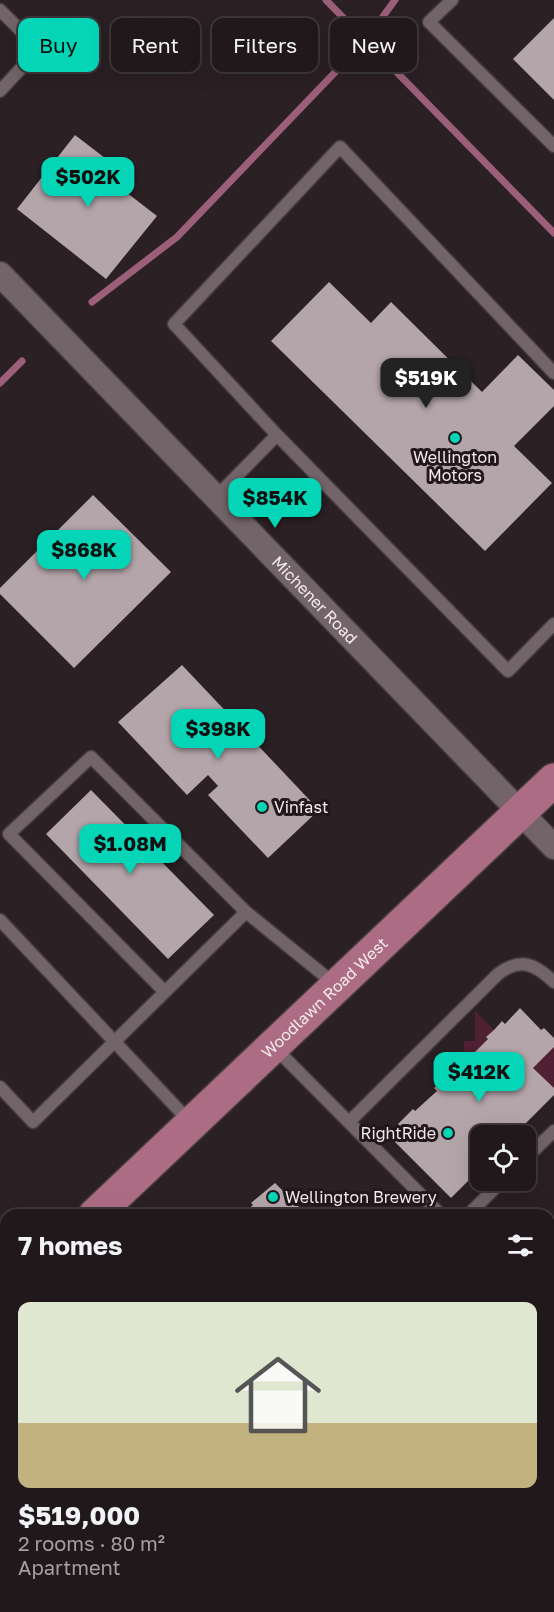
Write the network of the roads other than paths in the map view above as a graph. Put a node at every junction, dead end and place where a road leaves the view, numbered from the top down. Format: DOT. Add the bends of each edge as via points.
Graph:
graph roads {
  1 [pos="452,0"];
  2 [pos="0,10"];
  3 [pos="0,91"];
  4 [pos="554,146"];
  5 [pos="0,274"];
  6 [pos="554,373"];
  7 [pos="276,435"];
  8 [pos="216,497"];
  9 [pos="554,624"];
  10 [pos="554,780"];
  11 [pos="520,813"];
  12 [pos="554,847"];
  13 [pos="246,912"];
  14 [pos="0,920"];
  15 [pos="554,982"];
  16 [pos="337,986"];
  17 [pos="165,992"];
  18 [pos="115,1041"];
  19 [pos="273,1047"];
  20 [pos="0,1087"];
  21 [pos="349,1122"];
  22 [pos="192,1124"];
  23 [pos="554,1131"];
  24 [pos="536,1148"];
  25 [pos="493,1191"];
  26 [pos="101,1209"];
  27 [pos="435,1209"];
  28 [pos="474,1209"];
  1 -- 4 [label="lane" via="429,22"];
  2 -- 3 [label="lane" via="39,49"];
  5 -- 8 [label="street, Michener Road"];
  6 -- 7 [label="lane" via="340,147 174,324"];
  7 -- 8 [label="lane"];
  7 -- 9 [label="lane" via="508,671"];
  8 -- 11 [label="street, Michener Road"];
  10 -- 11 [label="main road, Woodlawn Road West"];
  11 -- 12 [label="street, Michener Road"];
  11 -- 16 [label="main road, Woodlawn Road West"];
  13 -- 16 [label="lane"];
  13 -- 17 [label="lane"];
  13 -- 17 [label="lane" via="92,757 9,834"];
  14 -- 18 [label="lane"];
  15 -- 21 [label="lane" via="532,966 508,966"];
  16 -- 19 [label="main road, Woodlawn Road West"];
  17 -- 18 [label="lane"];
  18 -- 20 [label="lane" via="33,1122"];
  18 -- 22 [label="lane"];
  19 -- 21 [label="lane"];
  19 -- 22 [label="main road, Woodlawn Road West"];
  21 -- 27 [label="lane"];
  22 -- 26 [label="main road, Woodlawn Road West"];
  23 -- 24 [label="lane"];
  25 -- 28 [label="lane"];
}
